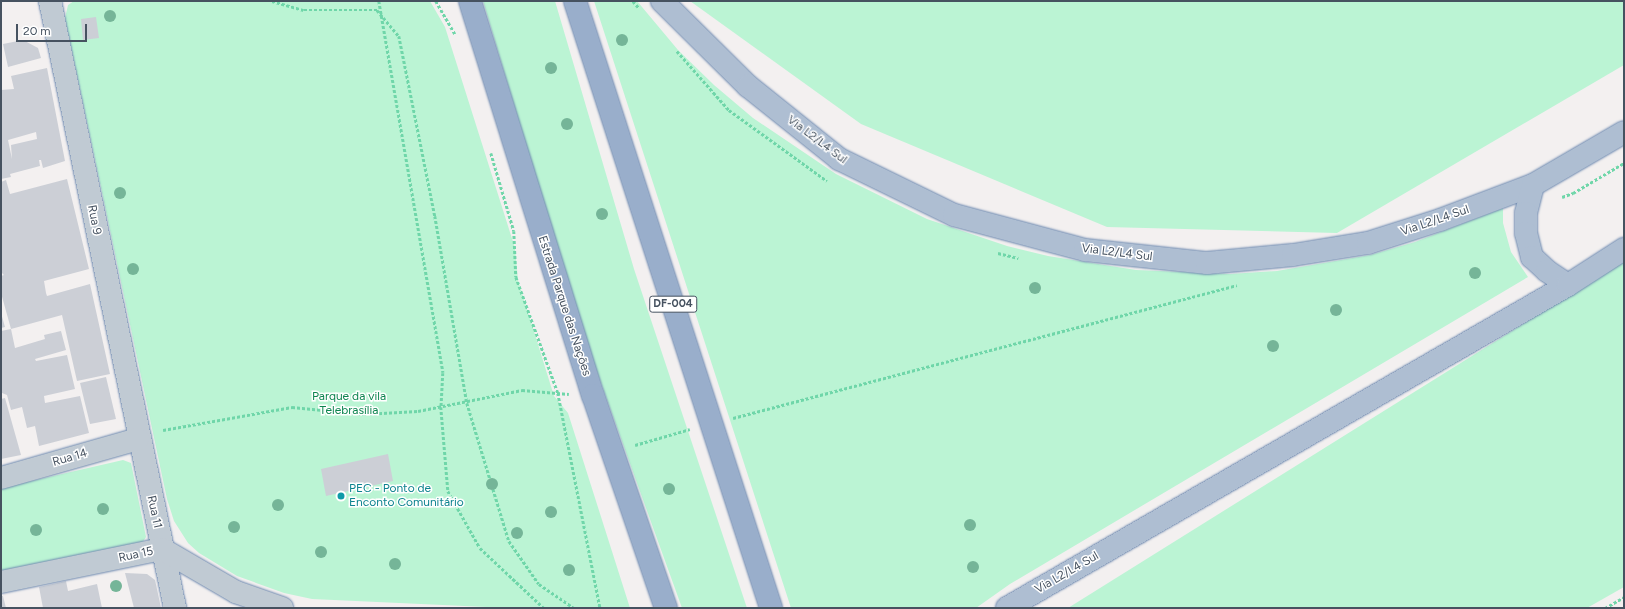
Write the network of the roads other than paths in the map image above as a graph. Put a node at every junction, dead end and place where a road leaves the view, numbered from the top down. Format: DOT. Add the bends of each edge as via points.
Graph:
graph roads {
  1 [pos="50,1"];
  2 [pos="470,1"];
  3 [pos="575,1"];
  4 [pos="662,1"];
  5 [pos="1624,132"];
  6 [pos="1533,185"];
  7 [pos="1624,249"];
  8 [pos="1568,285"];
  9 [pos="138,439"];
  10 [pos="1,478"];
  11 [pos="162,549"];
  12 [pos="1,582"];
  13 [pos="175,608"];
  14 [pos="282,608"];
  15 [pos="666,608"];
  16 [pos="771,608"];
  17 [pos="1007,608"];
  1 -- 9 [label="street, Rua 9"];
  2 -- 15 [label="highway, Estrada Parque das Nações" via="593,395"];
  3 -- 16 [label="highway, DF-004"];
  4 -- 6 [label="main road, Via L2/L4 Sul" via="748,86 839,159 954,215 1085,250 1207,263 1293,255 1368,243 1440,220"];
  5 -- 6 [label="main road, Via L2/L4 Sul"];
  6 -- 8 [label="main road" via="1526,233 1532,257"];
  7 -- 8 [label="main road, Via L2/L4 Sul"];
  8 -- 17 [label="main road, Via L2/L4 Sul"];
  9 -- 10 [label="street, Rua 14"];
  9 -- 11 [label="street, Rua 11"];
  11 -- 12 [label="street, Rua 15"];
  11 -- 13 [label="street, Rua 11"];
  11 -- 14 [label="street, Rua 15" via="236,592"];
}
